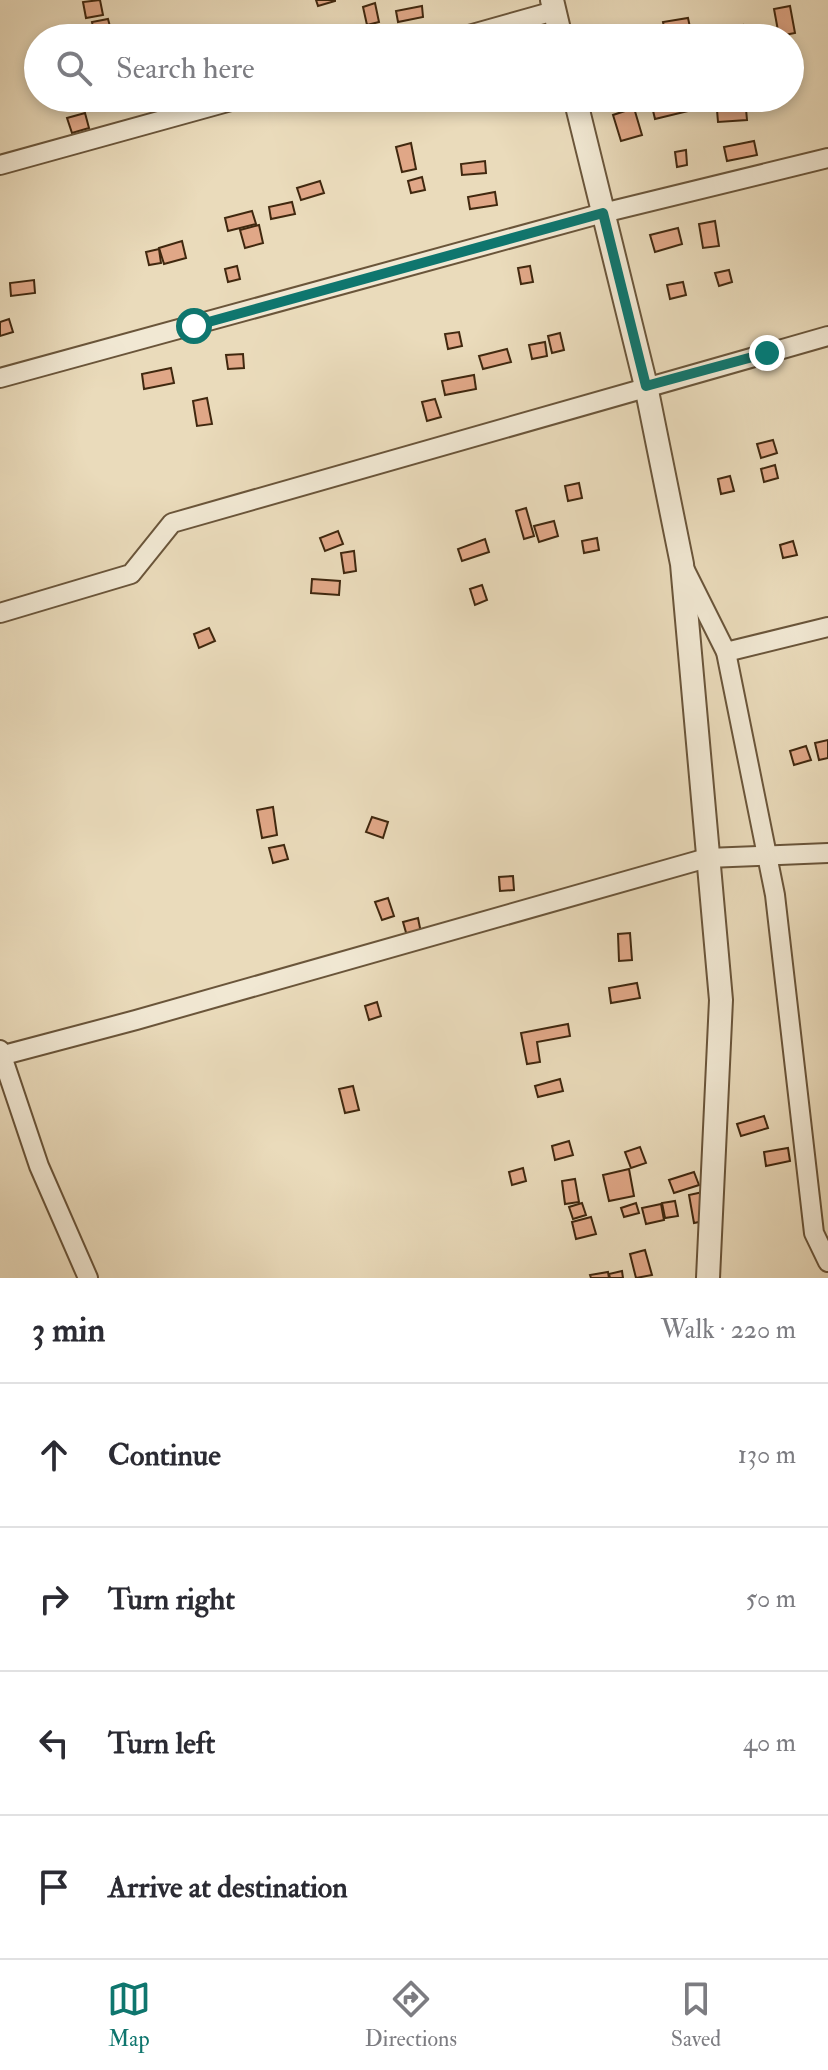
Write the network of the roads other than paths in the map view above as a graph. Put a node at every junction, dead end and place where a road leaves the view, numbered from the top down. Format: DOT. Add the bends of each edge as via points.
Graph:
graph roads {
  1 [pos="553,6"];
  2 [pos="500,24"];
  3 [pos="191,112"];
  4 [pos="578,112"];
  5 [pos="828,158"];
  6 [pos="0,165"];
  7 [pos="603,213"];
  8 [pos="828,336"];
  9 [pos="0,378"];
  10 [pos="646,386"];
  11 [pos="682,564"];
  12 [pos="0,613"];
  13 [pos="828,627"];
  14 [pos="726,652"];
  15 [pos="828,853"];
  16 [pos="767,855"];
  17 [pos="707,858"];
  18 [pos="1,1053"];
  19 [pos="828,1262"];
  20 [pos="88,1278"];
  21 [pos="708,1278"];
  1 -- 2 [label="street"];
  3 -- 6 [label="street"];
  4 -- 7 [label="street"];
  5 -- 7 [label="street"];
  7 -- 9 [label="street"];
  7 -- 10 [label="street"];
  8 -- 10 [label="street"];
  10 -- 11 [label="street"];
  10 -- 12 [label="street" via="172,523 131,574"];
  11 -- 14 [label="street"];
  11 -- 17 [label="street"];
  13 -- 14 [label="street"];
  14 -- 16 [label="street"];
  15 -- 16 [label="street"];
  16 -- 17 [label="street"];
  16 -- 19 [label="street" via="814,1233"];
  17 -- 18 [label="street" via="136,1020"];
  17 -- 21 [label="street" via="721,1000"];
  18 -- 20 [label="street" via="39,1166"];
}
